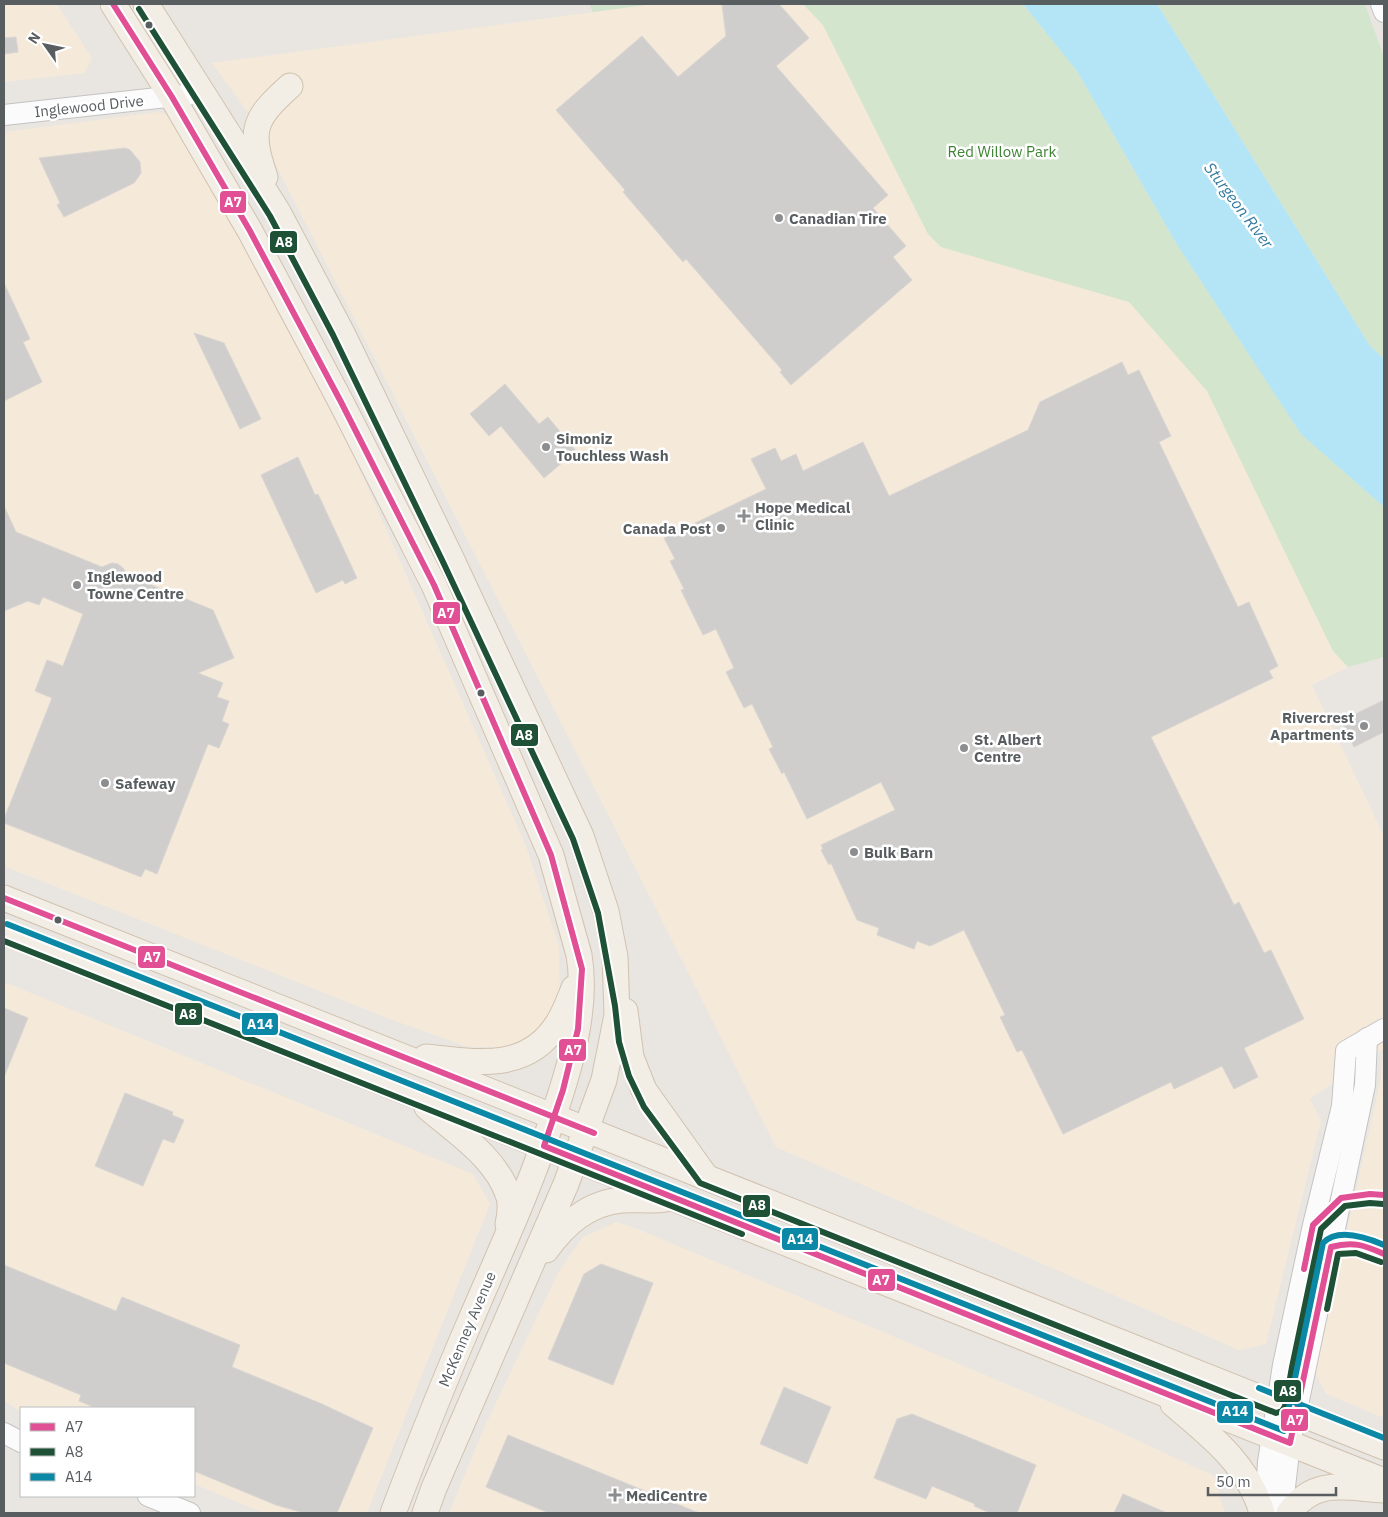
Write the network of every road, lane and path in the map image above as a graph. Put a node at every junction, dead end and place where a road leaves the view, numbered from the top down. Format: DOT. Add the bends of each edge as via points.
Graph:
graph roads {
  1 [pos="113,4"];
  2 [pos="146,4"];
  3 [pos="1381,4"];
  4 [pos="1384,12"];
  5 [pos="290,86"];
  6 [pos="203,93"];
  7 [pos="172,97"];
  8 [pos="4,115"];
  9 [pos="278,212"];
  10 [pos="4,898"];
  11 [pos="4,932"];
  12 [pos="615,957"];
  13 [pos="582,969"];
  14 [pos="1376,1034"];
  15 [pos="397,1054"];
  16 [pos="412,1095"];
  17 [pos="553,1117"];
  18 [pos="585,1129"];
  19 [pos="544,1146"];
  20 [pos="576,1159"];
  21 [pos="706,1177"];
  22 [pos="675,1198"];
  23 [pos="1337,1220"];
  24 [pos="1313,1224"];
  25 [pos="506,1238"];
  26 [pos="524,1281"];
  27 [pos="1156,1389"];
  28 [pos="1287,1408"];
  29 [pos="4,1433"];
  30 [pos="1281,1439"];
  31 [pos="20,1441"];
  32 [pos="1384,1447"];
  33 [pos="1384,1481"];
  34 [pos="1384,1490"];
  35 [pos="150,1497"];
  36 [pos="190,1513"];
  37 [pos="393,1513"];
  38 [pos="425,1513"];
  39 [pos="1264,1513"];
  40 [pos="1282,1513"];
  41 [pos="1289,1513"];
  1 -- 7 [label="main road, McKenney Avenue"];
  2 -- 6 [label="main road"];
  3 -- 4 [label="street"];
  5 -- 9 [label="main road" via="273,101 256,128 257,152"];
  6 -- 7 [label="street, Inglewood Drive"];
  6 -- 9 [label="main road"];
  7 -- 8 [label="street, Inglewood Drive"];
  7 -- 13 [label="main road, McKenney Avenue" via="250,231 434,586 551,855"];
  9 -- 12 [label="main road" via="341,331 447,549 581,836 606,911"];
  10 -- 15 [label="main road"];
  11 -- 16 [label="main road"];
  12 -- 18 [label="main road" via="616,1015 604,1080"];
  12 -- 21 [label="main road" via="628,1040 637,1074 651,1102"];
  13 -- 15 [label="main road" via="558,1024 549,1035 514,1058 485,1062"];
  13 -- 17 [label="main road, McKenney Avenue" via="578,1029"];
  14 -- 23 [label="street"];
  14 -- 24 [label="street" via="1346,1052 1342,1106"];
  15 -- 17 [label="main road"];
  16 -- 19 [label="main road"];
  16 -- 25 [label="main road" via="481,1153 500,1175 509,1197"];
  17 -- 18 [label="main road"];
  17 -- 19 [label="main road, McKenney Avenue"];
  18 -- 20 [label="main road"];
  18 -- 21 [label="main road"];
  19 -- 20 [label="main road"];
  19 -- 25 [label="main road, McKenney Avenue"];
  20 -- 22 [label="main road"];
  20 -- 26 [label="main road"];
  21 -- 28 [label="main road"];
  22 -- 26 [label="main road" via="620,1200 595,1206 567,1224"];
  22 -- 27 [label="main road"];
  23 -- 24 [label="street"];
  23 -- 28 [label="street"];
  24 -- 28 [label="street" via="1283,1365"];
  25 -- 37 [label="main road, McKenney Avenue"];
  26 -- 38 [label="main road"];
  27 -- 30 [label="main road"];
  27 -- 39 [label="main road" via="1235,1462"];
  28 -- 30 [label="street"];
  28 -- 32 [label="main road"];
  29 -- 31 [label="street"];
  30 -- 33 [label="main road"];
  30 -- 39 [label="street" via="1268,1462"];
  30 -- 40 [label="street"];
  34 -- 41 [label="main road" via="1343,1486 1321,1488 1302,1499"];
  35 -- 36 [label="street"];
}
